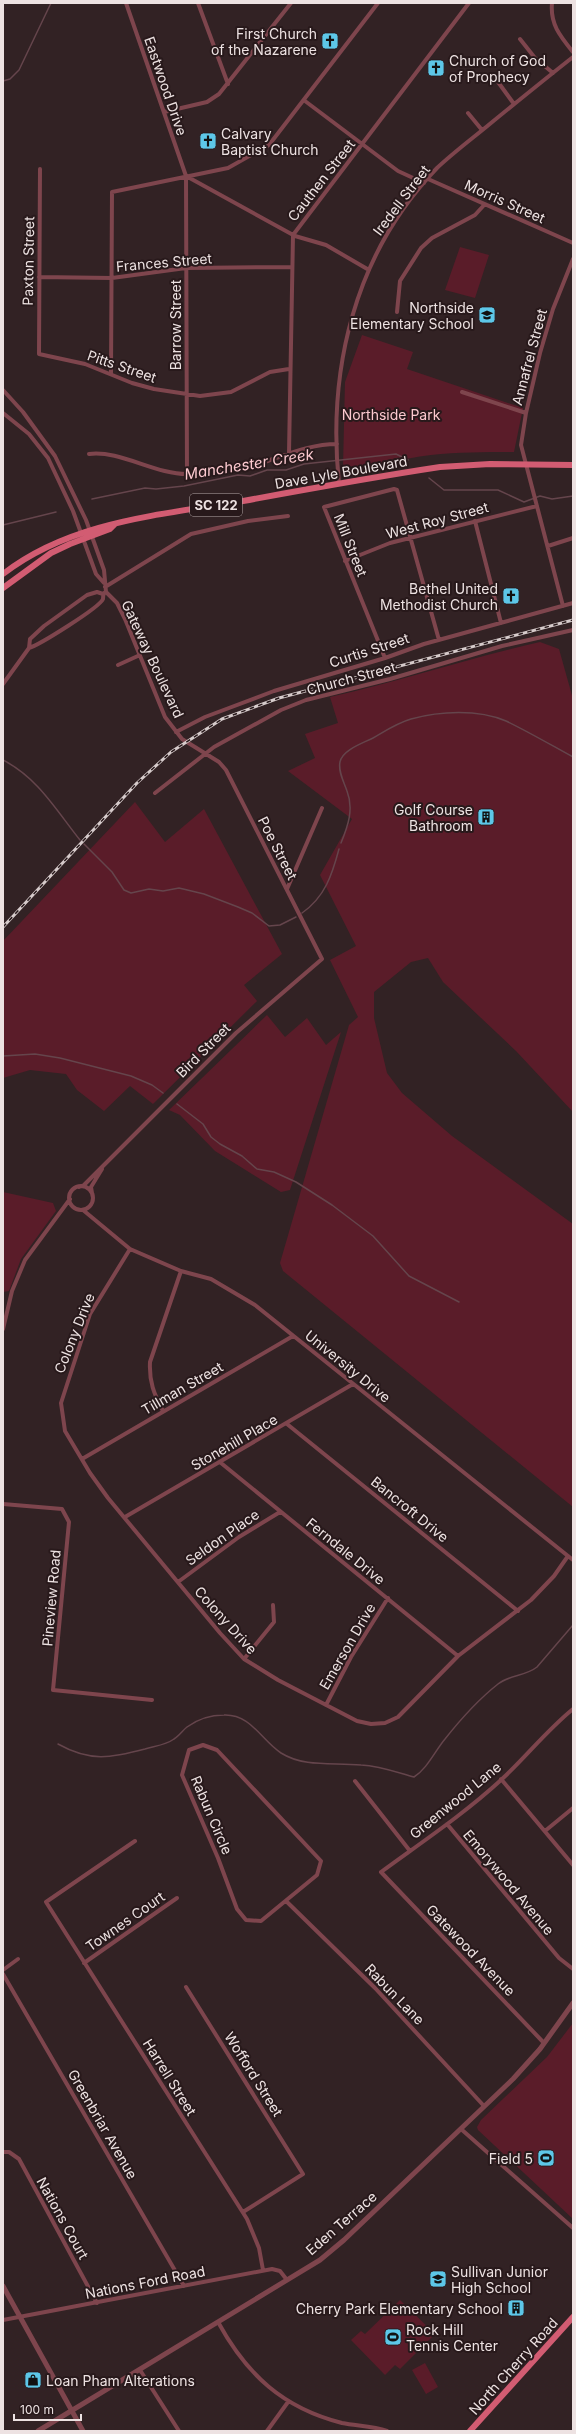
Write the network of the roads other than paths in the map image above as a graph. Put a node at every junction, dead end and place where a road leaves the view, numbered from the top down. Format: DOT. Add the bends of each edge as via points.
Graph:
graph roads {
  1 [pos="126,3"];
  2 [pos="198,3"];
  3 [pos="291,3"];
  4 [pos="378,3"];
  5 [pos="470,3"];
  6 [pos="552,3"];
  7 [pos="520,39"];
  8 [pos="573,52"];
  9 [pos="573,57"];
  10 [pos="553,73"];
  11 [pos="498,82"];
  12 [pos="228,84"];
  13 [pos="305,101"];
  14 [pos="514,104"];
  15 [pos="164,112"];
  16 [pos="468,113"];
  17 [pos="482,130"];
  18 [pos="362,145"];
  19 [pos="40,169"];
  20 [pos="186,176"];
  21 [pos="428,179"];
  22 [pos="424,183"];
  23 [pos="486,204"];
  24 [pos="293,235"];
  25 [pos="573,243"];
  26 [pos="573,259"];
  27 [pos="572,265"];
  28 [pos="291,267"];
  29 [pos="186,268"];
  30 [pos="369,270"];
  31 [pos="39,277"];
  32 [pos="112,278"];
  33 [pos="397,312"];
  34 [pos="39,354"];
  35 [pos="289,369"];
  36 [pos="111,373"];
  37 [pos="3,390"];
  38 [pos="462,392"];
  39 [pos="186,394"];
  40 [pos="3,413"];
  41 [pos="526,413"];
  42 [pos="43,438"];
  43 [pos="37,442"];
  44 [pos="337,444"];
  45 [pos="289,453"];
  46 [pos="89,454"];
  47 [pos="526,464"];
  48 [pos="573,465"];
  49 [pos="187,475"];
  50 [pos="339,484"];
  51 [pos="536,506"];
  52 [pos="288,516"];
  53 [pos="475,521"];
  54 [pos="90,534"];
  55 [pos="82,536"];
  56 [pos="411,538"];
  57 [pos="573,538"];
  58 [pos="548,546"];
  59 [pos="345,561"];
  60 [pos="3,574"];
  61 [pos="3,588"];
  62 [pos="105,589"];
  63 [pos="573,603"];
  64 [pos="563,606"];
  65 [pos="501,623"];
  66 [pos="573,630"];
  67 [pos="439,640"];
  68 [pos="29,648"];
  69 [pos="140,655"];
  70 [pos="385,658"];
  71 [pos="118,665"];
  72 [pos="3,684"];
  73 [pos="176,732"];
  74 [pos="205,754"];
  75 [pos="155,793"];
  76 [pos="322,808"];
  77 [pos="287,889"];
  78 [pos="322,959"];
  79 [pos="105,1163"];
  80 [pos="79,1187"];
  81 [pos="92,1194"];
  82 [pos="70,1199"];
  83 [pos="91,1205"];
  84 [pos="72,1206"];
  85 [pos="63,1208"];
  86 [pos="83,1210"];
  87 [pos="93,1218"];
  88 [pos="130,1249"];
  89 [pos="181,1271"];
  90 [pos="3,1329"];
  91 [pos="293,1336"];
  92 [pos="353,1384"];
  93 [pos="163,1411"];
  94 [pos="287,1424"];
  95 [pos="82,1459"];
  96 [pos="221,1463"];
  97 [pos="3,1504"];
  98 [pos="280,1512"];
  99 [pos="125,1518"];
  100 [pos="568,1556"];
  101 [pos="573,1560"];
  102 [pos="178,1582"];
  103 [pos="388,1598"];
  104 [pos="273,1606"];
  105 [pos="518,1612"];
  106 [pos="458,1656"];
  107 [pos="244,1659"];
  108 [pos="152,1700"];
  109 [pos="326,1705"];
  110 [pos="573,1709"];
  111 [pos="501,1779"];
  112 [pos="355,1781"];
  113 [pos="573,1808"];
  114 [pos="447,1824"];
  115 [pos="545,1831"];
  116 [pos="135,1841"];
  117 [pos="410,1851"];
  118 [pos="573,1865"];
  119 [pos="381,1872"];
  120 [pos="177,1898"];
  121 [pos="286,1901"];
  122 [pos="18,1959"];
  123 [pos="84,1963"];
  124 [pos="573,1969"];
  125 [pos="3,1970"];
  126 [pos="3,1974"];
  127 [pos="186,1987"];
  128 [pos="573,2003"];
  129 [pos="544,2043"];
  130 [pos="484,2106"];
  131 [pos="461,2129"];
  132 [pos="3,2152"];
  133 [pos="243,2212"];
  134 [pos="573,2228"];
  135 [pos="263,2270"];
  136 [pos="286,2280"];
  137 [pos="3,2286"];
  138 [pos="184,2286"];
  139 [pos="97,2303"];
  140 [pos="20,2317"];
  141 [pos="573,2317"];
  142 [pos="3,2320"];
  143 [pos="218,2322"];
  144 [pos="140,2370"];
  145 [pos="288,2402"];
  146 [pos="72,2411"];
  147 [pos="38,2431"];
  148 [pos="83,2431"];
  149 [pos="179,2431"];
  150 [pos="267,2431"];
  151 [pos="387,2431"];
  152 [pos="470,2431"];
  1 -- 15 [label="street, Eastwood Drive"];
  2 -- 12 [label="street"];
  3 -- 12 [label="street"];
  4 -- 13 [label="street"];
  5 -- 18 [label="street, Cauthen Street"];
  6 -- 8 [label="street" via="554,26"];
  7 -- 10 [label="street" via="535,58"];
  9 -- 10 [label="street, Iredell Street"];
  10 -- 14 [label="street, Iredell Street"];
  11 -- 14 [label="street"];
  12 -- 15 [label="street" via="207,102"];
  13 -- 18 [label="street"];
  13 -- 20 [label="street" via="269,145 256,154 228,168"];
  14 -- 17 [label="street, Iredell Street"];
  15 -- 20 [label="street, Eastwood Drive"];
  16 -- 17 [label="street"];
  17 -- 21 [label="street, Iredell Street" via="451,155"];
  18 -- 22 [label="street" via="398,171"];
  18 -- 24 [label="street, Cauthen Street" via="301,221"];
  19 -- 31 [label="street, Paxton Street"];
  20 -- 24 [label="street"];
  20 -- 29 [label="street, Barrow Street"];
  20 -- 32 [label="street" via="112,192"];
  21 -- 22 [label="street, Iredell Street"];
  21 -- 23 [label="street, Morris Street"];
  22 -- 30 [label="street, Iredell Street" via="385,237"];
  23 -- 25 [label="street, Morris Street"];
  23 -- 33 [label="street" via="475,215 432,238 421,248 400,281"];
  24 -- 28 [label="street, Cauthen Street"];
  24 -- 30 [label="street" via="326,246"];
  26 -- 27 [label="street, Annafrel Street"];
  27 -- 41 [label="street, Annafrel Street" via="553,310"];
  28 -- 29 [label="street, Frances Street"];
  28 -- 35 [label="street, Cauthen Street"];
  29 -- 32 [label="street, Frances Street"];
  29 -- 39 [label="street, Barrow Street"];
  30 -- 44 [label="street, Iredell Street" via="352,312 343,349 337,394"];
  31 -- 32 [label="street, Frances Street"];
  31 -- 34 [label="street, Paxton Street"];
  32 -- 36 [label="street"];
  34 -- 36 [label="street, Pitts Street" via="86,364"];
  35 -- 39 [label="street, Pitts Street" via="270,372 231,392 200,396"];
  35 -- 45 [label="street, Cauthen Street"];
  36 -- 39 [label="street, Pitts Street" via="132,383"];
  37 -- 42 [label="street"];
  38 -- 41 [label="street"];
  39 -- 49 [label="street, Barrow Street"];
  40 -- 43 [label="street, Gateway Boulevard"];
  41 -- 47 [label="street, Annafrel Street" via="521,444"];
  42 -- 43 [label="street"];
  42 -- 54 [label="street" via="55,456"];
  43 -- 55 [label="street, Gateway Boulevard" via="48,458"];
  44 -- 45 [label="street" via="309,447"];
  44 -- 50 [label="street, Iredell Street"];
  45 -- 49 [label="street" via="236,469"];
  46 -- 49 [label="street" via="101,452 160,471"];
  47 -- 48 [label="main road, Dave Lyle Boulevard / SC 122"];
  47 -- 50 [label="main road, Dave Lyle Boulevard / SC 122" via="440,467"];
  47 -- 51 [label="street, Annafrel Street"];
  50 -- 54 [label="main road, Dave Lyle Boulevard / SC 122" via="115,524"];
  51 -- 53 [label="street, West Roy Street"];
  51 -- 58 [label="street, Annafrel Street"];
  52 -- 62 [label="street" via="191,534"];
  53 -- 56 [label="street, West Roy Street"];
  53 -- 65 [label="street"];
  54 -- 55 [label="main road, Dave Lyle Boulevard / SC 122"];
  54 -- 62 [label="street" via="104,570"];
  55 -- 60 [label="main road, Dave Lyle Boulevard / SC 122" via="68,536 45,547"];
  55 -- 61 [label="main road, Dave Lyle Boulevard / SC 122" via="37,561"];
  55 -- 62 [label="street, Gateway Boulevard" via="96,574"];
  56 -- 59 [label="street, West Roy Street" via="370,550"];
  56 -- 59 [label="street, Mill Street" via="397,490 324,507"];
  56 -- 67 [label="street"];
  57 -- 58 [label="street"];
  58 -- 64 [label="street, Annafrel Street"];
  59 -- 70 [label="street, Mill Street"];
  62 -- 68 [label="street" via="103,600 38,646"];
  62 -- 68 [label="street" via="87,595 65,609 30,639"];
  62 -- 69 [label="street, Gateway Boulevard" via="117,603"];
  63 -- 64 [label="street, Curtis Street"];
  64 -- 65 [label="street, Curtis Street"];
  65 -- 67 [label="street, Curtis Street"];
  66 -- 74 [label="street, Church Street" via="502,646 390,679 306,700 281,710"];
  67 -- 70 [label="street, Curtis Street"];
  68 -- 72 [label="street"];
  69 -- 71 [label="street"];
  69 -- 73 [label="street, Gateway Boulevard" via="160,707"];
  70 -- 73 [label="street, Curtis Street" via="274,691"];
  73 -- 74 [label="street, Gateway Boulevard"];
  74 -- 75 [label="street, Church Street"];
  74 -- 77 [label="street, Poe Street" via="222,766 231,778"];
  76 -- 77 [label="street"];
  77 -- 78 [label="street, Poe Street"];
  78 -- 79 [label="street, Bird Street" via="236,1033"];
  79 -- 80 [label="street, Bird Street"];
  79 -- 81 [label="street, Bird Street" via="91,1187"];
  80 -- 81 [label="street" via="88,1189"];
  80 -- 82 [label="street, Bird Street" via="71,1192"];
  81 -- 83 [label="street, Bird Street"];
  82 -- 84 [label="street"];
  82 -- 85 [label="street, Bird Street"];
  83 -- 86 [label="street"];
  83 -- 87 [label="street"];
  84 -- 85 [label="street"];
  84 -- 86 [label="street"];
  85 -- 90 [label="street, Bird Street" via="25,1260 12,1291"];
  86 -- 87 [label="street, University Drive"];
  87 -- 88 [label="street, University Drive"];
  88 -- 89 [label="street, University Drive"];
  88 -- 95 [label="street, Colony Drive" via="90,1314 61,1403 65,1431"];
  89 -- 91 [label="street, University Drive" via="211,1279 241,1295"];
  89 -- 93 [label="street" via="150,1362 149,1377 152,1391"];
  91 -- 92 [label="street, University Drive"];
  91 -- 93 [label="street, Tillman Street"];
  92 -- 94 [label="street, Stonehill Place"];
  92 -- 100 [label="street, University Drive"];
  93 -- 95 [label="street, Tillman Street"];
  94 -- 96 [label="street, Stonehill Place"];
  94 -- 105 [label="street, Bancroft Drive"];
  95 -- 99 [label="street, Colony Drive"];
  96 -- 98 [label="street, Ferndale Drive"];
  96 -- 99 [label="street, Stonehill Place"];
  97 -- 108 [label="street, Pineview Road" via="62,1509 69,1522 53,1690"];
  98 -- 102 [label="street, Seldon Place" via="239,1537"];
  98 -- 103 [label="street, Ferndale Drive"];
  99 -- 102 [label="street, Colony Drive"];
  100 -- 101 [label="street, University Drive"];
  100 -- 105 [label="street, Colony Drive" via="543,1588"];
  102 -- 107 [label="street, Colony Drive"];
  103 -- 106 [label="street, Ferndale Drive"];
  103 -- 109 [label="street, Emerson Drive"];
  104 -- 107 [label="street" via="274,1622"];
  105 -- 106 [label="street, Colony Drive"];
  106 -- 109 [label="street, Colony Drive" via="398,1717 385,1723 357,1721"];
  107 -- 109 [label="street, Colony Drive"];
  110 -- 111 [label="street, Greenwood Lane" via="543,1735"];
  111 -- 114 [label="street, Greenwood Lane"];
  111 -- 115 [label="street"];
  112 -- 117 [label="street"];
  113 -- 115 [label="street"];
  114 -- 117 [label="street, Greenwood Lane"];
  114 -- 124 [label="street, Emorywood Avenue" via="559,1958"];
  115 -- 118 [label="street"];
  116 -- 123 [label="street, Harrell Street" via="46,1902"];
  117 -- 119 [label="street, Greenwood Lane"];
  119 -- 129 [label="street, Gatewood Avenue"];
  120 -- 123 [label="street, Townes Court"];
  121 -- 121 [label="street, Rabun Circle" via="261,1921 246,1920 237,1910 218,1858 182,1775 189,1750 203,1745 216,1750 321,1861 317,1875"];
  121 -- 130 [label="street, Rabun Lane" via="375,1988"];
  122 -- 125 [label="street"];
  123 -- 133 [label="street, Harrell Street"];
  126 -- 138 [label="street, Greenbriar Avenue"];
  127 -- 133 [label="street, Wofford Street" via="303,2174"];
  128 -- 129 [label="street, Eden Terrace"];
  129 -- 130 [label="street, Eden Terrace" via="513,2079"];
  130 -- 131 [label="street, Eden Terrace"];
  131 -- 134 [label="street"];
  131 -- 136 [label="street, Eden Terrace" via="344,2240 320,2260"];
  132 -- 139 [label="street, Nations Court" via="9,2152 19,2159"];
  133 -- 135 [label="street, Harrell Street" via="254,2233"];
  135 -- 136 [label="street, Nations Ford Road" via="280,2271"];
  135 -- 138 [label="street, Nations Ford Road"];
  136 -- 143 [label="street, Eden Terrace"];
  137 -- 140 [label="street"];
  138 -- 139 [label="street, Nations Ford Road"];
  139 -- 140 [label="street, Nations Ford Road"];
  140 -- 142 [label="street, Nations Ford Road"];
  140 -- 146 [label="street"];
  141 -- 152 [label="main road, North Cherry Road"];
  143 -- 144 [label="street, Eden Terrace"];
  143 -- 145 [label="street" via="233,2348 251,2370"];
  144 -- 146 [label="street, Eden Terrace"];
  144 -- 149 [label="street"];
  145 -- 150 [label="street"];
  145 -- 151 [label="street" via="328,2419"];
  146 -- 147 [label="street, Eden Terrace"];
  146 -- 148 [label="street"];
}
